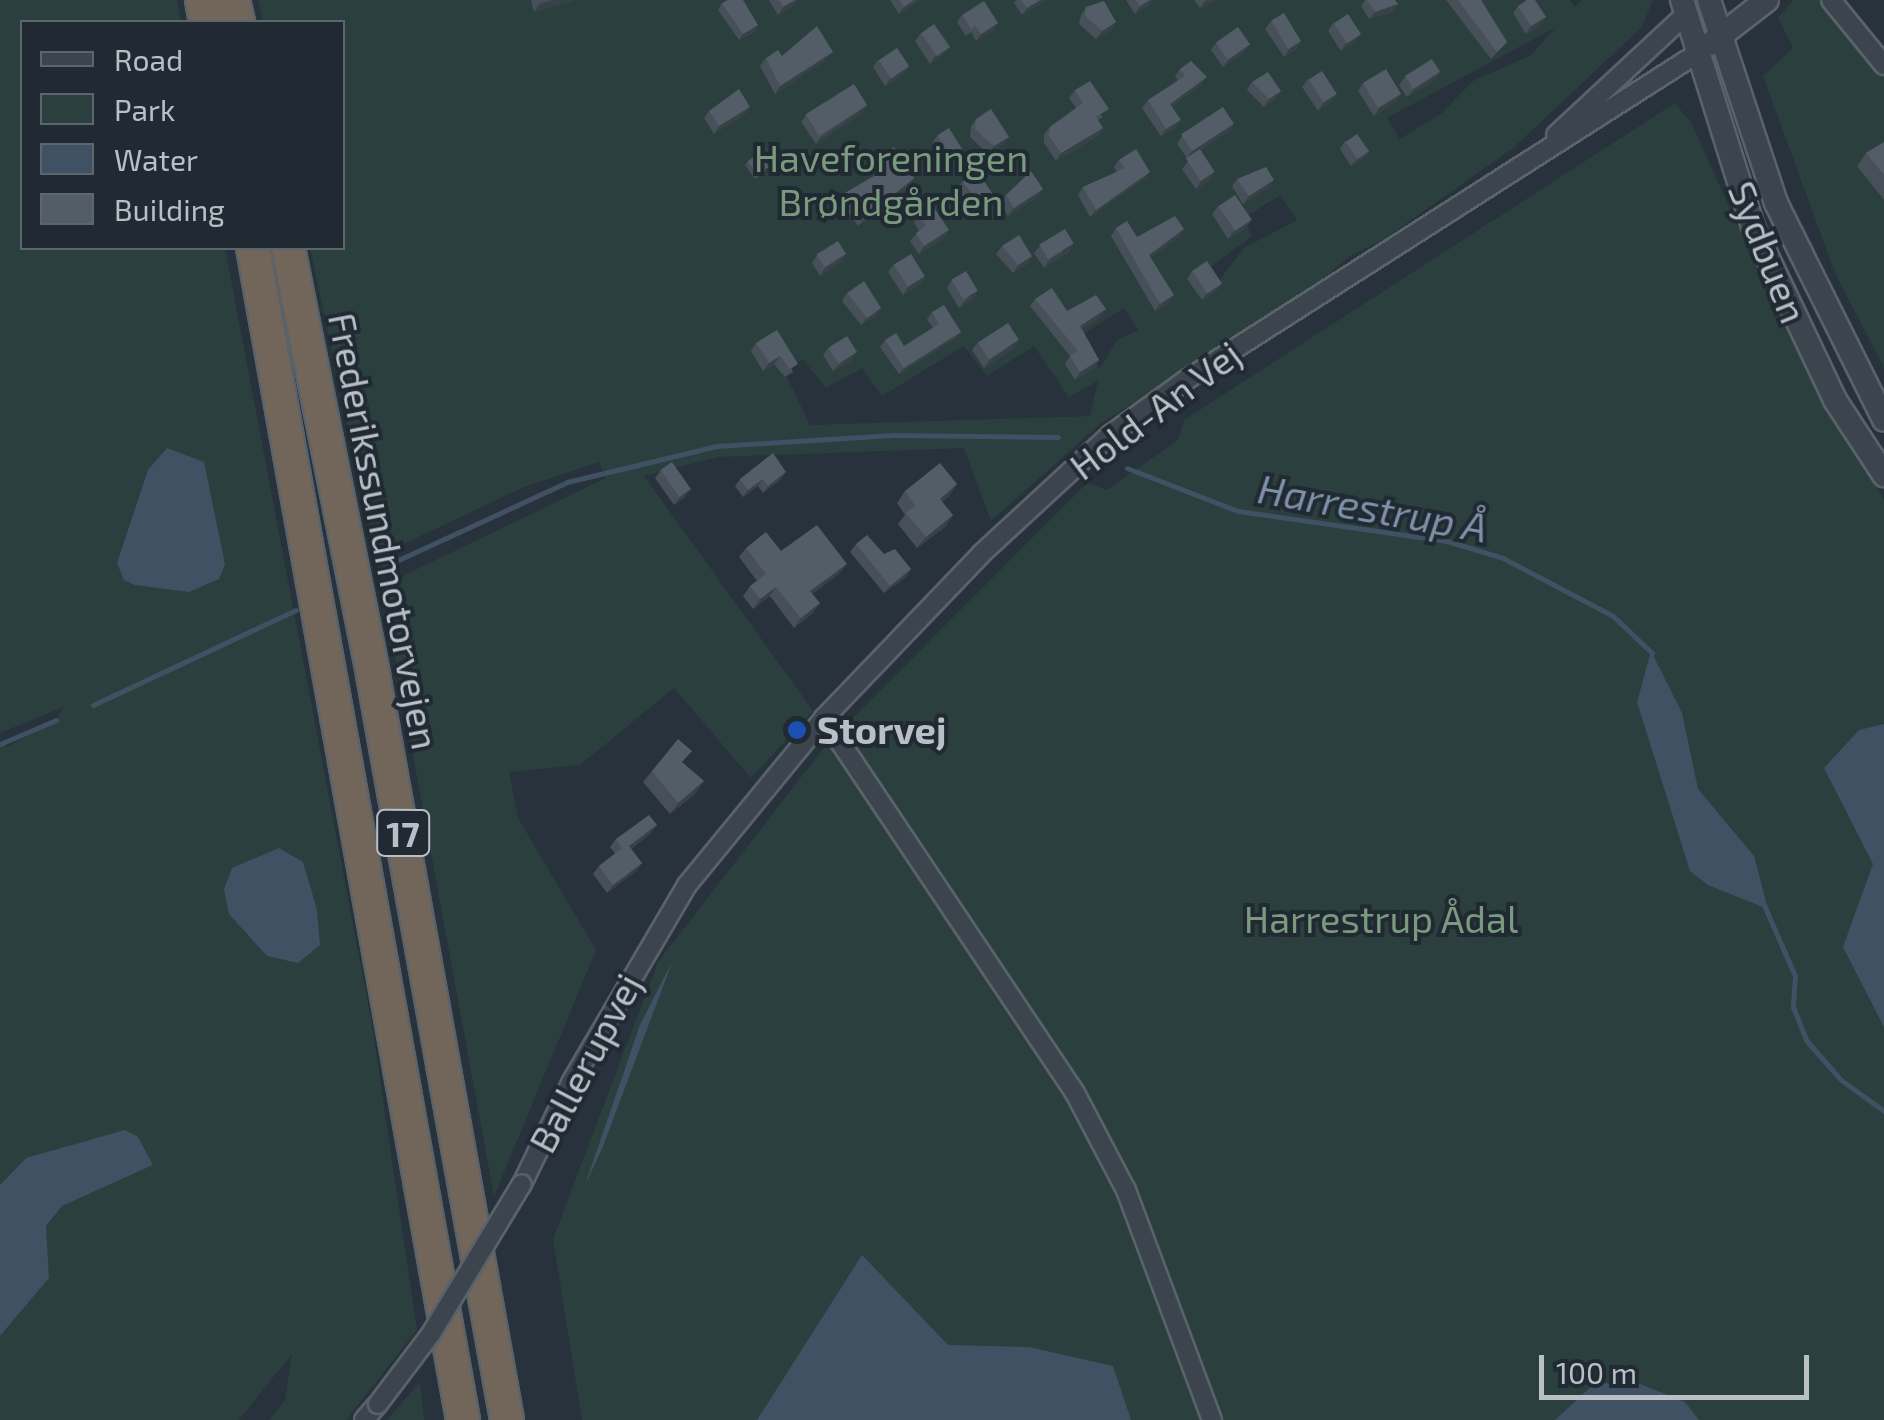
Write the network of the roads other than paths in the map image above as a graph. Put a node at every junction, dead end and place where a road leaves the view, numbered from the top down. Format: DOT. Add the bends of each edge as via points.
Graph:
graph roads {
  1 [pos="1766,0"];
  2 [pos="1831,0"];
  3 [pos="1695,3"];
  4 [pos="1721,36"];
  5 [pos="1698,53"];
  6 [pos="1884,66"];
  7 [pos="1531,159"];
  8 [pos="253,250"];
  9 [pos="288,250"];
  10 [pos="1884,420"];
  11 [pos="1884,474"];
  12 [pos="824,718"];
  13 [pos="426,1193"];
  14 [pos="364,1420"];
  15 [pos="441,1420"];
  16 [pos="464,1420"];
  17 [pos="507,1420"];
  18 [pos="1212,1420"];
  1 -- 4 [label="street, Hold-An Vej"];
  2 -- 6 [label="street"];
  3 -- 4 [label="street, Sydbuen"];
  3 -- 5 [label="street, Sydbuen"];
  3 -- 7 [label="street, Hold-An Vej"];
  4 -- 5 [label="street, Hold-An Vej"];
  4 -- 10 [label="street, Sydbuen" via="1776,203"];
  5 -- 7 [label="street, Hold-An Vej"];
  5 -- 11 [label="street, Sydbuen" via="1752,227 1790,314"];
  7 -- 12 [label="street, Hold-An Vej" via="1110,435 981,554"];
  8 -- 13 [label="highway, Frederikssundmotorvejen / 17"];
  9 -- 17 [label="highway, Frederikssundmotorvejen / 17" via="373,675"];
  12 -- 14 [label="street, Ballerupvej, bridge" via="682,894 581,1064 479,1260"];
  12 -- 18 [label="street" via="1075,1093 1126,1190"];
  13 -- 15 [label="highway" via="427,1305"];
  13 -- 16 [label="highway, Frederikssundmotorvejen / 17"];
}
